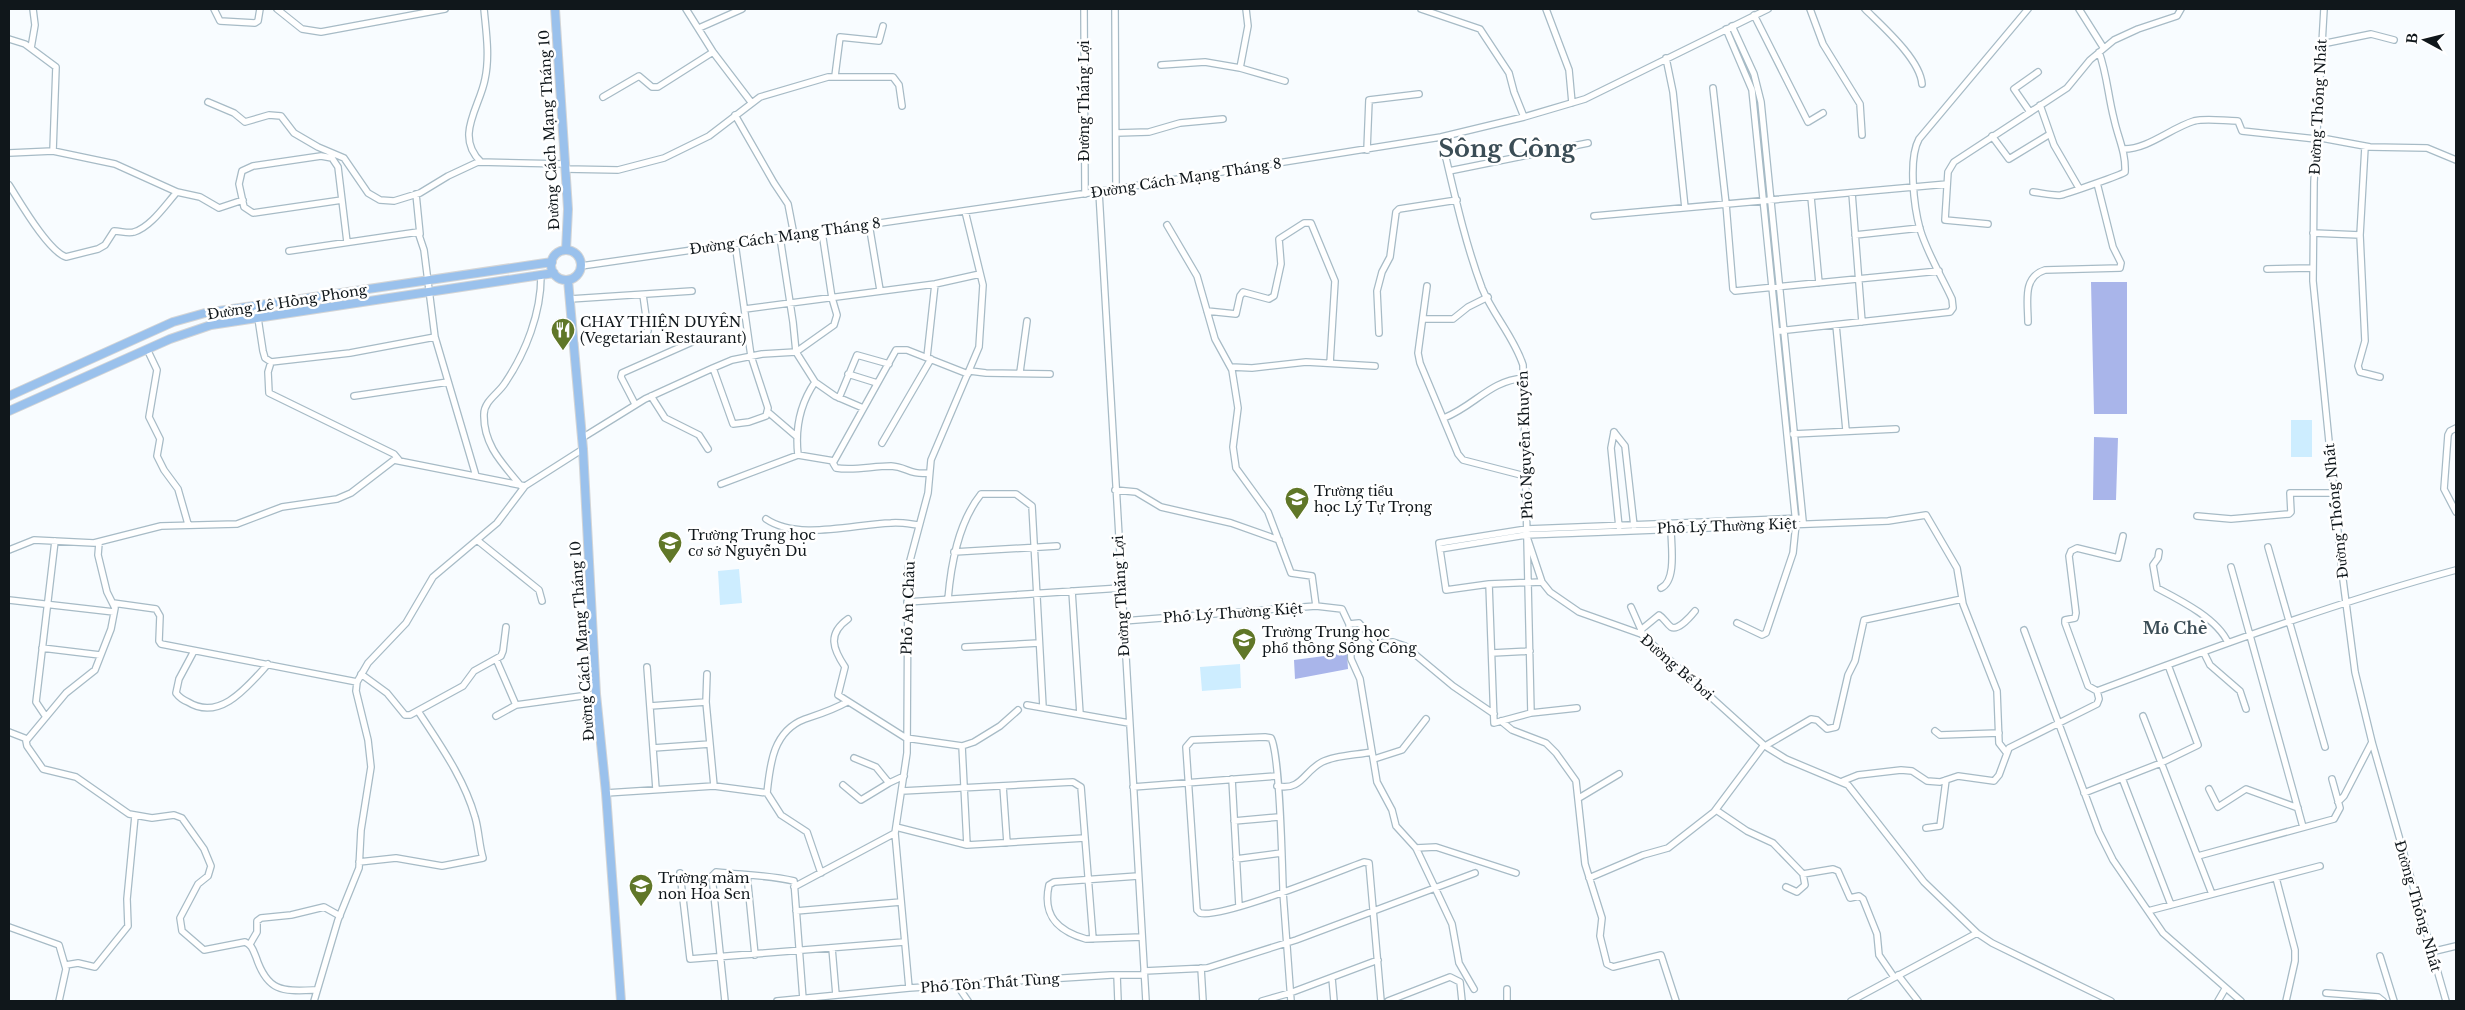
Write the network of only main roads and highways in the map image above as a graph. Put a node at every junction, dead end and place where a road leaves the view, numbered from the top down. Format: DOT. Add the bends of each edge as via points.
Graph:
graph roads {
  1 [pos="555,9"];
  2 [pos="566,250"];
  3 [pos="552,262"];
  4 [pos="554,274"];
  5 [pos="568,280"];
  6 [pos="125,343"];
  7 [pos="130,356"];
  8 [pos="43,381"];
  9 [pos="48,393"];
  10 [pos="9,396"];
  11 [pos="9,411"];
  12 [pos="621,1001"];
  1 -- 2 [label="main road, Đường Cách Mạng Tháng 10" via="568,209"];
  2 -- 3 [label="main road" via="557,253"];
  2 -- 5 [label="main road" via="577,255 581,266 577,275"];
  3 -- 4 [label="main road"];
  3 -- 6 [label="main road, Đường Lê Hồng Phong" via="205,313 173,322"];
  4 -- 5 [label="main road"];
  4 -- 7 [label="main road, Đường Lê Hồng Phong" via="211,325"];
  5 -- 12 [label="main road, Đường Cách Mạng Tháng 10" via="583,449 596,694"];
  6 -- 7 [label="main road"];
  6 -- 8 [label="main road, Đường Lê Hồng Phong"];
  7 -- 9 [label="main road, Đường Lê Hồng Phong"];
  8 -- 9 [label="main road"];
  8 -- 10 [label="main road, Đường Lê Hồng Phong"];
  9 -- 11 [label="main road, Đường Lê Hồng Phong"];
}
